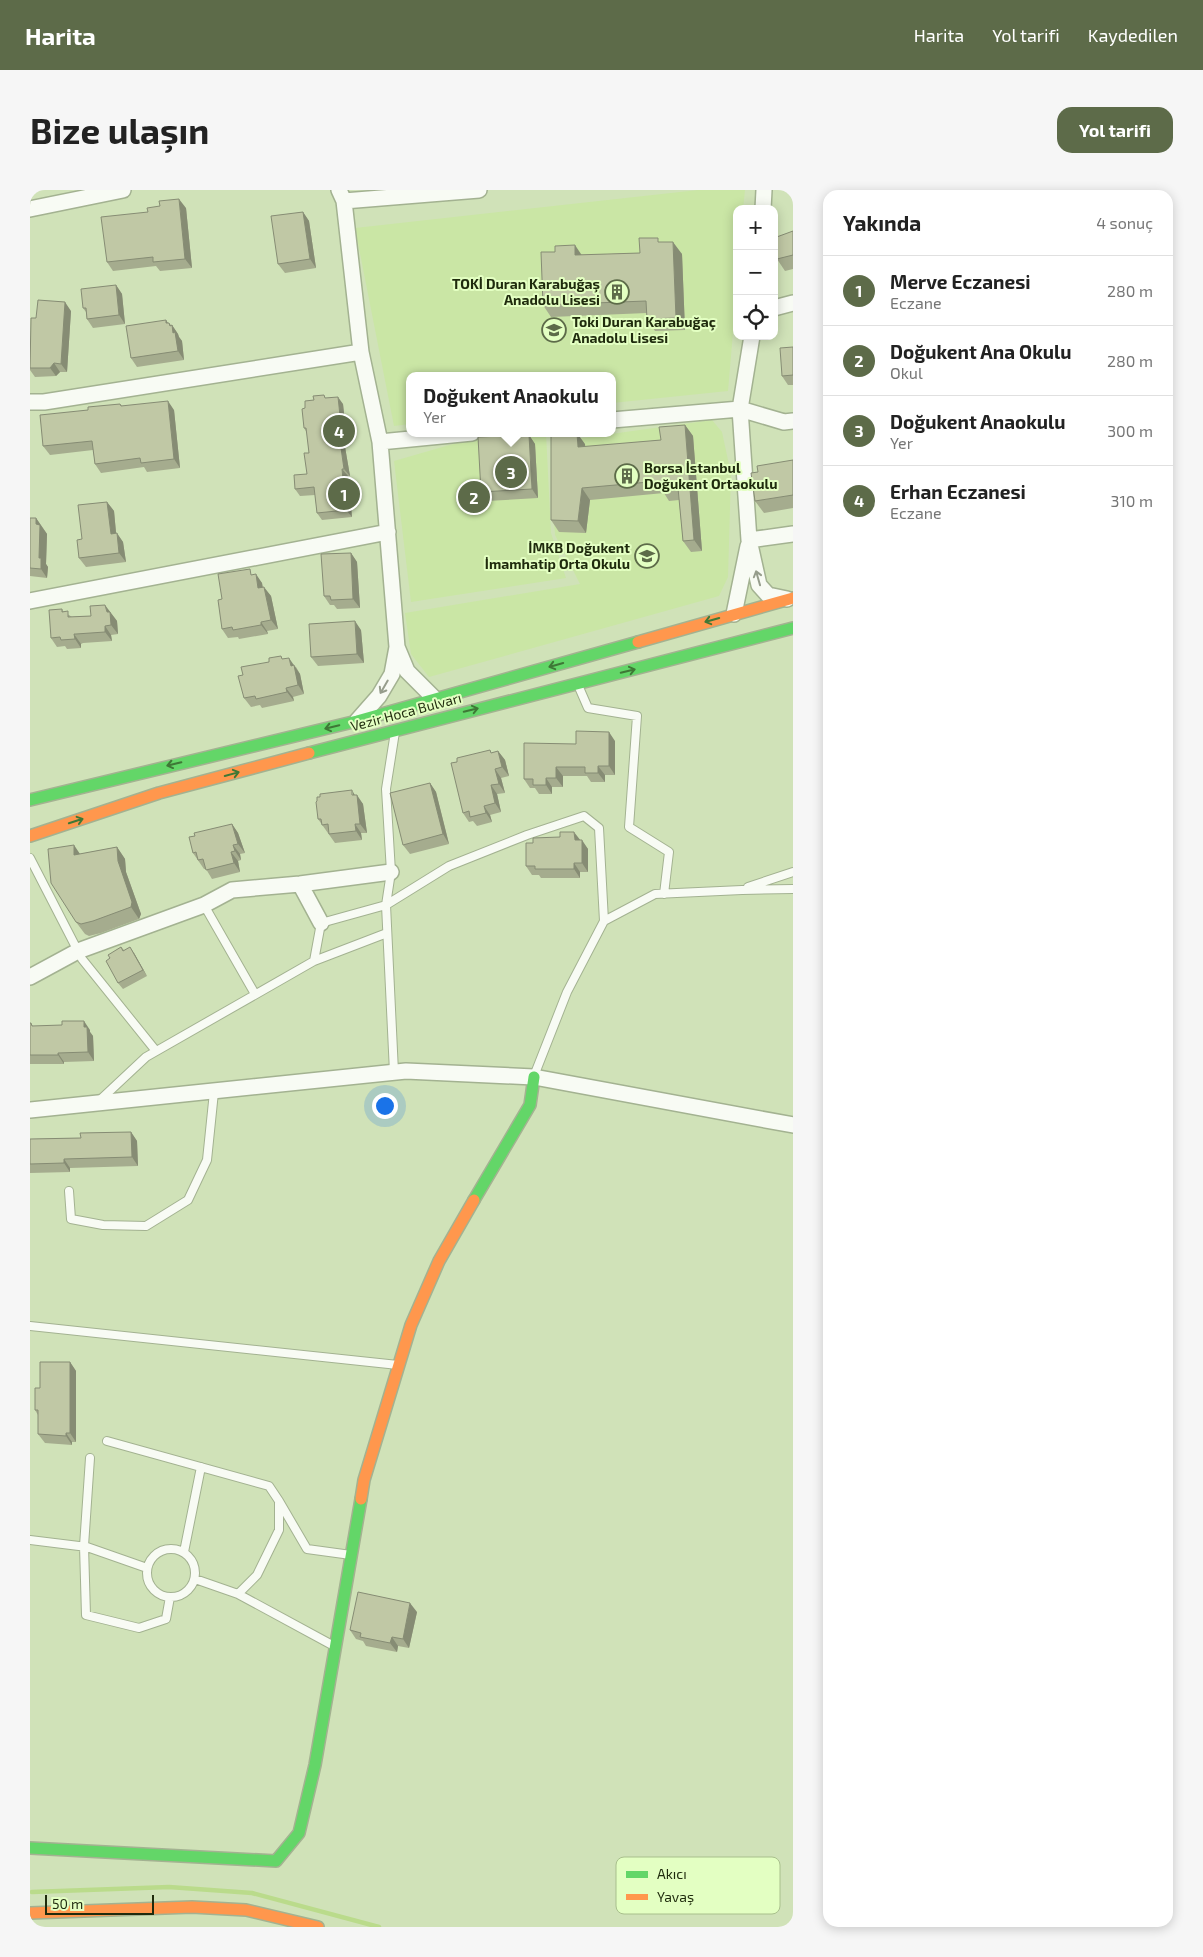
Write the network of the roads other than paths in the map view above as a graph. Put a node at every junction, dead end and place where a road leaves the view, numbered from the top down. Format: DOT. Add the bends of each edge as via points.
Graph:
graph roads {
  1 [pos="123,190"];
  2 [pos="479,190"];
  3 [pos="764,190"];
  4 [pos="341,196"];
  5 [pos="762,205"];
  6 [pos="30,209"];
  7 [pos="793,303"];
  8 [pos="778,307"];
  9 [pos="751,340"];
  10 [pos="361,352"];
  11 [pos="30,402"];
  12 [pos="740,409"];
  13 [pos="616,420"];
  14 [pos="793,421"];
  15 [pos="431,437"];
  16 [pos="380,442"];
  17 [pos="388,532"];
  18 [pos="793,534"];
  19 [pos="749,540"];
  20 [pos="790,599"];
  21 [pos="30,601"];
  22 [pos="734,614"];
  23 [pos="793,628"];
  24 [pos="397,647"];
  25 [pos="578,684"];
  26 [pos="435,699"];
  27 [pos="357,721"];
  28 [pos="395,730"];
  29 [pos="30,800"];
  30 [pos="30,836"];
  31 [pos="30,858"];
  32 [pos="391,872"];
  33 [pos="793,872"];
  34 [pos="300,884"];
  35 [pos="793,889"];
  36 [pos="742,890"];
  37 [pos="664,894"];
  38 [pos="204,905"];
  39 [pos="386,905"];
  40 [pos="604,921"];
  41 [pos="321,923"];
  42 [pos="387,933"];
  43 [pos="78,951"];
  44 [pos="314,961"];
  45 [pos="30,977"];
  46 [pos="255,994"];
  47 [pos="156,1051"];
  48 [pos="394,1072"];
  49 [pos="534,1077"];
  50 [pos="214,1092"];
  51 [pos="96,1104"];
  52 [pos="30,1110"];
  53 [pos="793,1125"];
  54 [pos="69,1191"];
  55 [pos="30,1326"];
  56 [pos="399,1365"];
  57 [pos="107,1441"];
  58 [pos="90,1458"];
  59 [pos="201,1467"];
  60 [pos="280,1501"];
  61 [pos="30,1540"];
  62 [pos="84,1546"];
  63 [pos="184,1552"];
  64 [pos="352,1555"];
  65 [pos="147,1568"];
  66 [pos="195,1580"];
  67 [pos="238,1594"];
  68 [pos="170,1597"];
  69 [pos="336,1647"];
  70 [pos="30,1848"];
  71 [pos="30,1914"];
  72 [pos="318,1927"];
  1 -- 6 [label="street"];
  2 -- 4 [label="street"];
  3 -- 5 [label="street"];
  4 -- 10 [label="street"];
  7 -- 8 [label="street"];
  9 -- 12 [label="street"];
  10 -- 11 [label="street"];
  10 -- 16 [label="street"];
  12 -- 13 [label="street"];
  12 -- 14 [label="street" via="784,422"];
  12 -- 19 [label="street"];
  15 -- 16 [label="street"];
  16 -- 17 [label="street"];
  17 -- 21 [label="street"];
  17 -- 24 [label="street"];
  18 -- 19 [label="street"];
  20 -- 19 [label="street, one-way" via="768,594 760,585"];
  19 -- 22 [label="street"];
  20 -- 22 [label="main road, Vezir Hoca Bulvarı"];
  22 -- 26 [label="main road, Vezir Hoca Bulvarı, one-way"];
  25 -- 23 [label="main road, Vezir Hoca Bulvarı, one-way"];
  24 -- 26 [label="street" via="407,672"];
  24 -- 27 [label="street, one-way" via="392,674 379,696"];
  28 -- 25 [label="main road, Vezir Hoca Bulvarı, one-way"];
  25 -- 37 [label="lane" via="588,708 638,716 629,827 669,852"];
  26 -- 27 [label="main road, Vezir Hoca Bulvarı"];
  27 -- 29 [label="main road, Vezir Hoca Bulvarı, one-way"];
  30 -- 28 [label="main road, Vezir Hoca Bulvarı, one-way" via="159,794"];
  28 -- 32 [label="lane" via="386,789"];
  31 -- 43 [label="lane"];
  32 -- 34 [label="street"];
  32 -- 39 [label="lane"];
  33 -- 36 [label="lane"];
  34 -- 38 [label="street" via="232,890"];
  34 -- 41 [label="street"];
  35 -- 36 [label="lane"];
  36 -- 37 [label="lane"];
  37 -- 40 [label="lane" via="655,894"];
  38 -- 43 [label="street"];
  38 -- 46 [label="lane"];
  39 -- 40 [label="lane" via="449,866 584,816 599,828"];
  39 -- 41 [label="lane"];
  39 -- 42 [label="lane"];
  40 -- 49 [label="lane" via="568,992"];
  41 -- 44 [label="lane"];
  42 -- 44 [label="lane"];
  42 -- 48 [label="lane"];
  43 -- 45 [label="street"];
  43 -- 47 [label="lane"];
  44 -- 46 [label="lane"];
  46 -- 47 [label="lane"];
  47 -- 51 [label="lane"];
  48 -- 49 [label="street"];
  48 -- 50 [label="street"];
  49 -- 53 [label="street"];
  49 -- 56 [label="main road" via="530,1105 439,1261 411,1325"];
  50 -- 51 [label="street"];
  50 -- 54 [label="lane" via="207,1160 188,1200 146,1226 104,1226 71,1218"];
  51 -- 52 [label="street"];
  55 -- 56 [label="lane"];
  56 -- 64 [label="main road" via="364,1480"];
  57 -- 59 [label="lane"];
  58 -- 62 [label="lane"];
  59 -- 60 [label="lane" via="269,1486"];
  59 -- 63 [label="lane"];
  60 -- 64 [label="lane" via="307,1549"];
  60 -- 67 [label="lane" via="279,1530 257,1575"];
  61 -- 62 [label="lane"];
  62 -- 65 [label="lane"];
  62 -- 68 [label="lane" via="86,1615 139,1628 166,1619"];
  63 -- 65 [label="lane" via="169,1548 161,1550 154,1554"];
  63 -- 66 [label="lane" via="194,1564"];
  64 -- 69 [label="main road"];
  65 -- 68 [label="lane" via="147,1577 155,1591"];
  66 -- 67 [label="lane"];
  66 -- 68 [label="lane" via="186,1593"];
  67 -- 69 [label="lane"];
  69 -- 70 [label="main road" via="299,1833 276,1861"];
  71 -- 72 [label="main road" via="192,1907 246,1910"];
}
